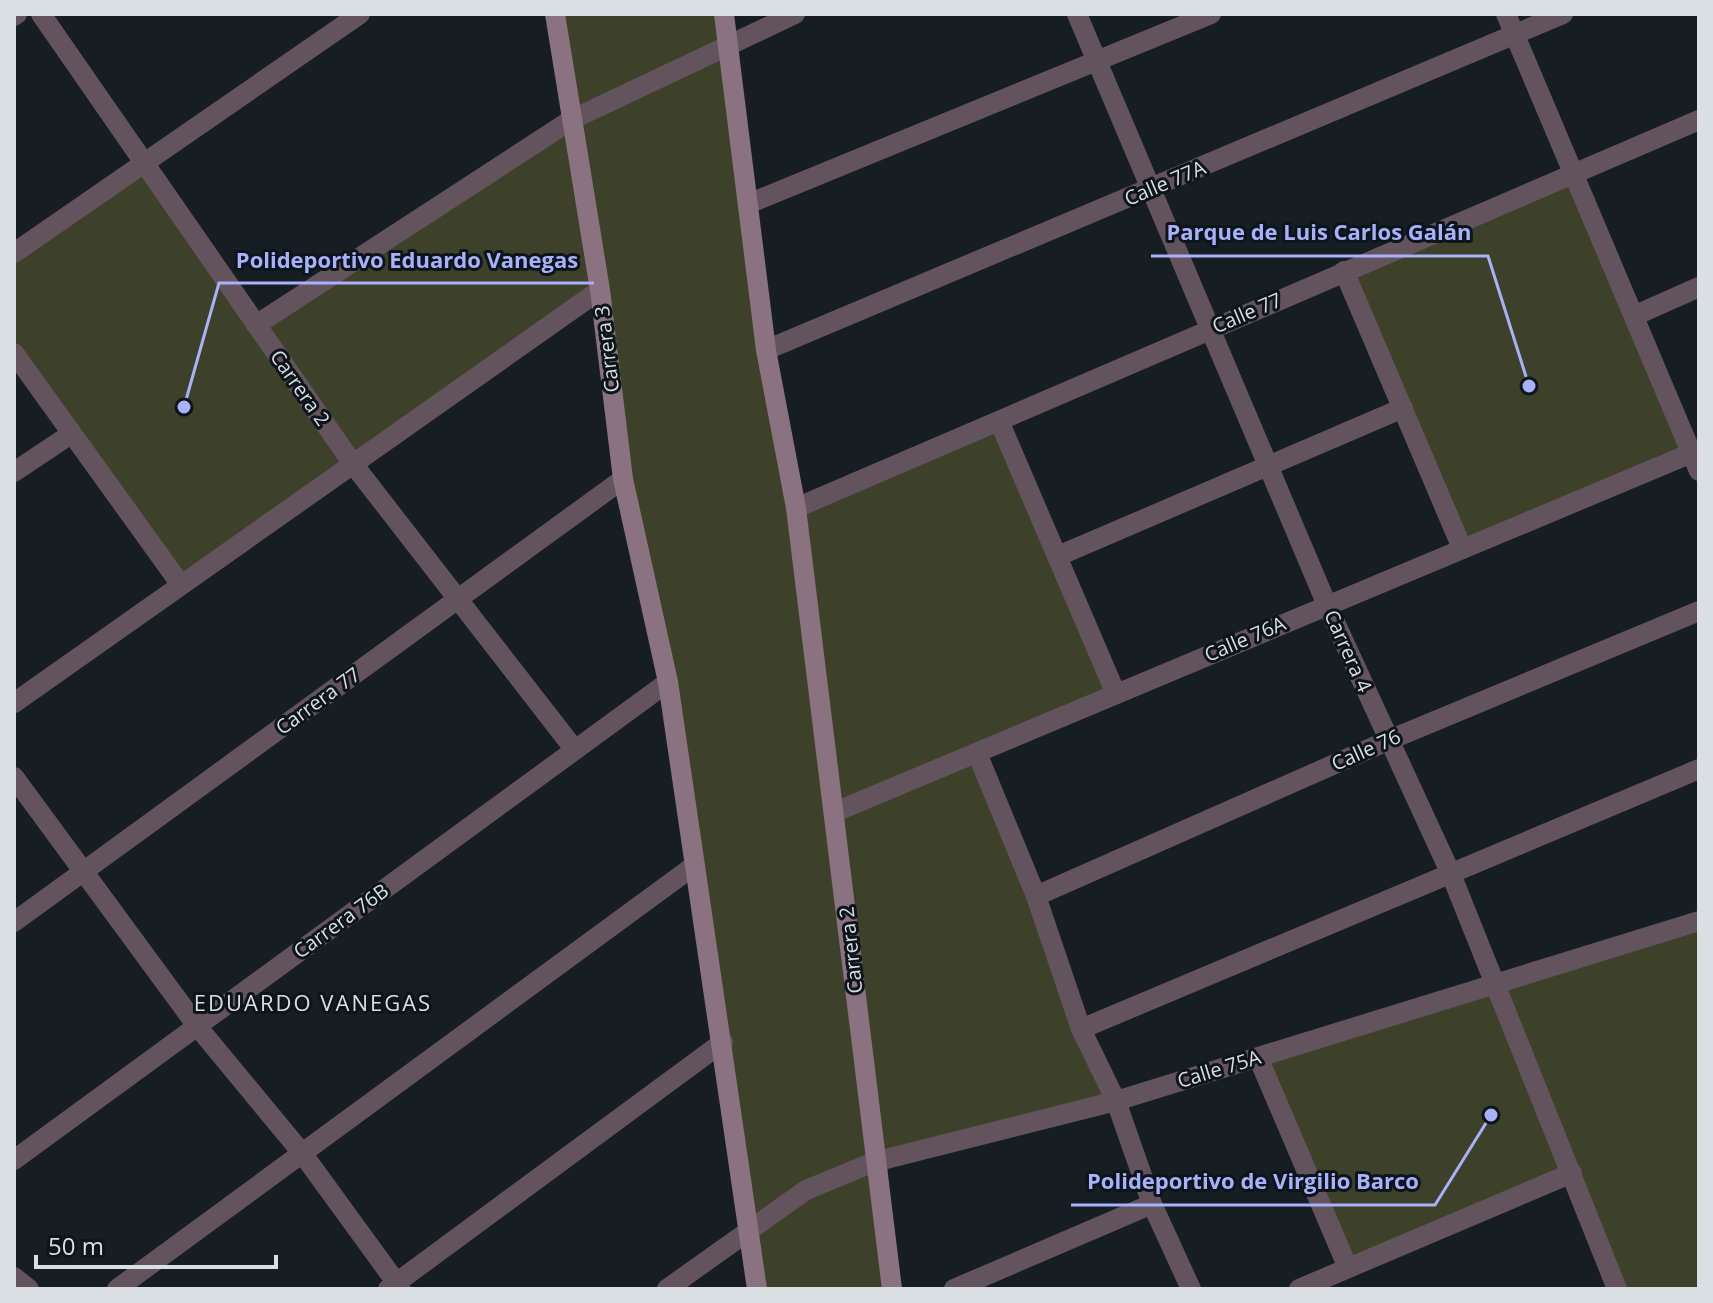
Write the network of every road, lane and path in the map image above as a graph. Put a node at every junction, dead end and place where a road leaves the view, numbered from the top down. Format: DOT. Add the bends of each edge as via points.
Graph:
graph roads {
  1 [pos="41,14"];
  2 [pos="360,14"];
  3 [pos="555,14"];
  4 [pos="724,14"];
  5 [pos="795,14"];
  6 [pos="1077,14"];
  7 [pos="1211,14"];
  8 [pos="1506,14"];
  9 [pos="1563,14"];
  10 [pos="1514,35"];
  11 [pos="730,42"];
  12 [pos="1097,61"];
  13 [pos="571,120"];
  14 [pos="1699,120"];
  15 [pos="145,163"];
  16 [pos="1575,172"];
  17 [pos="1151,190"];
  18 [pos="748,204"];
  19 [pos="14,253"];
  20 [pos="1344,271"];
  21 [pos="1699,287"];
  22 [pos="600,290"];
  23 [pos="1636,315"];
  24 [pos="256,325"];
  25 [pos="1210,329"];
  26 [pos="766,350"];
  27 [pos="14,353"];
  28 [pos="1403,408"];
  29 [pos="1000,423"];
  30 [pos="71,434"];
  31 [pos="1697,458"];
  32 [pos="353,464"];
  33 [pos="1268,466"];
  34 [pos="14,472"];
  35 [pos="623,479"];
  36 [pos="796,508"];
  37 [pos="1462,548"];
  38 [pos="1058,556"];
  39 [pos="181,585"];
  40 [pos="458,599"];
  41 [pos="1327,605"];
  42 [pos="1699,611"];
  43 [pos="668,682"];
  44 [pos="1116,694"];
  45 [pos="14,703"];
  46 [pos="1387,741"];
  47 [pos="575,750"];
  48 [pos="977,753"];
  49 [pos="1699,769"];
  50 [pos="14,777"];
  51 [pos="835,812"];
  52 [pos="695,865"];
  53 [pos="82,873"];
  54 [pos="1451,874"];
  55 [pos="1036,896"];
  56 [pos="1699,921"];
  57 [pos="14,922"];
  58 [pos="1492,985"];
  59 [pos="197,1026"];
  60 [pos="1081,1029"];
  61 [pos="723,1042"];
  62 [pos="1258,1057"];
  63 [pos="1116,1101"];
  64 [pos="302,1153"];
  65 [pos="14,1160"];
  66 [pos="874,1162"];
  67 [pos="1572,1173"];
  68 [pos="1152,1204"];
  69 [pos="747,1230"];
  70 [pos="1348,1268"];
  71 [pos="14,1277"];
  72 [pos="395,1287"];
  73 [pos="29,1289"];
  74 [pos="117,1289"];
  75 [pos="667,1289"];
  76 [pos="757,1289"];
  77 [pos="892,1289"];
  78 [pos="954,1289"];
  79 [pos="1191,1289"];
  80 [pos="1299,1289"];
  81 [pos="1617,1289"];
  1 -- 15 [label="street, Carrera 2"];
  2 -- 15 [label="street"];
  3 -- 13 [label="main road, Carrera 3"];
  4 -- 11 [label="main road"];
  5 -- 11 [label="street"];
  6 -- 12 [label="street, Carrera 4"];
  7 -- 12 [label="street"];
  8 -- 10 [label="street"];
  9 -- 10 [label="street, Calle 77A"];
  10 -- 16 [label="street"];
  10 -- 17 [label="street, Calle 77A"];
  11 -- 13 [label="street"];
  11 -- 18 [label="main road"];
  12 -- 17 [label="street, Carrera 4"];
  12 -- 18 [label="street"];
  13 -- 22 [label="main road, Carrera 3"];
  13 -- 24 [label="street"];
  14 -- 16 [label="street, Calle 77"];
  15 -- 19 [label="street"];
  15 -- 24 [label="street, Carrera 2"];
  16 -- 20 [label="street, Calle 77"];
  16 -- 23 [label="street"];
  17 -- 25 [label="street, Carrera 4"];
  17 -- 26 [label="street, Calle 77A"];
  18 -- 26 [label="main road"];
  20 -- 25 [label="street, Calle 77"];
  20 -- 28 [label="street"];
  21 -- 23 [label="street"];
  22 -- 32 [label="street"];
  22 -- 35 [label="main road, Carrera 3"];
  23 -- 31 [label="street"];
  24 -- 32 [label="street, Carrera 2"];
  25 -- 29 [label="street, Calle 77"];
  25 -- 33 [label="street, Carrera 4"];
  26 -- 36 [label="main road"];
  27 -- 30 [label="street"];
  28 -- 33 [label="street"];
  28 -- 37 [label="street"];
  29 -- 36 [label="street, Calle 77"];
  29 -- 38 [label="street"];
  30 -- 34 [label="street"];
  30 -- 39 [label="street"];
  31 -- 37 [label="street, Calle 76A"];
  32 -- 39 [label="street"];
  32 -- 40 [label="street, Carrera 2"];
  33 -- 38 [label="street"];
  33 -- 41 [label="street, Carrera 4"];
  35 -- 40 [label="street, Carrera 77"];
  35 -- 43 [label="main road, Carrera 3"];
  36 -- 51 [label="main road, Carrera 2"];
  37 -- 41 [label="street, Calle 76A"];
  38 -- 44 [label="street"];
  39 -- 45 [label="street"];
  40 -- 47 [label="street, Carrera 2"];
  40 -- 53 [label="street, Carrera 77"];
  41 -- 44 [label="street, Calle 76A"];
  41 -- 46 [label="street, Carrera 4"];
  42 -- 46 [label="street, Calle 76"];
  43 -- 47 [label="street, Carrera 76B"];
  43 -- 52 [label="main road"];
  44 -- 48 [label="street, Calle 76A"];
  46 -- 54 [label="street, Carrera 4"];
  46 -- 55 [label="street, Calle 76"];
  47 -- 59 [label="street, Carrera 76B"];
  48 -- 51 [label="street, Calle 76A"];
  48 -- 55 [label="street"];
  49 -- 54 [label="street"];
  50 -- 53 [label="street"];
  51 -- 66 [label="main road, Carrera 2"];
  52 -- 61 [label="main road"];
  52 -- 64 [label="street"];
  53 -- 57 [label="street, Carrera 77"];
  53 -- 59 [label="street"];
  54 -- 58 [label="street, Carrera 4"];
  54 -- 60 [label="street"];
  55 -- 60 [label="street"];
  56 -- 58 [label="street, Calle 75A"];
  58 -- 62 [label="street, Calle 75A"];
  58 -- 67 [label="street, Carrera 4"];
  59 -- 64 [label="street"];
  59 -- 65 [label="street, Carrera 76B"];
  60 -- 63 [label="street"];
  61 -- 69 [label="main road"];
  61 -- 72 [label="street"];
  62 -- 63 [label="street, Calle 75A"];
  62 -- 70 [label="street"];
  63 -- 66 [label="street, Calle 75A"];
  63 -- 68 [label="street"];
  64 -- 72 [label="street"];
  64 -- 74 [label="street"];
  66 -- 69 [label="street, Calle 75A" via="806,1190"];
  66 -- 77 [label="main road, Carrera 2"];
  67 -- 70 [label="street"];
  67 -- 81 [label="street, Carrera 4"];
  68 -- 78 [label="street"];
  68 -- 79 [label="street"];
  69 -- 75 [label="street, Calle 75A"];
  69 -- 76 [label="main road"];
  70 -- 80 [label="street"];
  71 -- 73 [label="street"];
}
